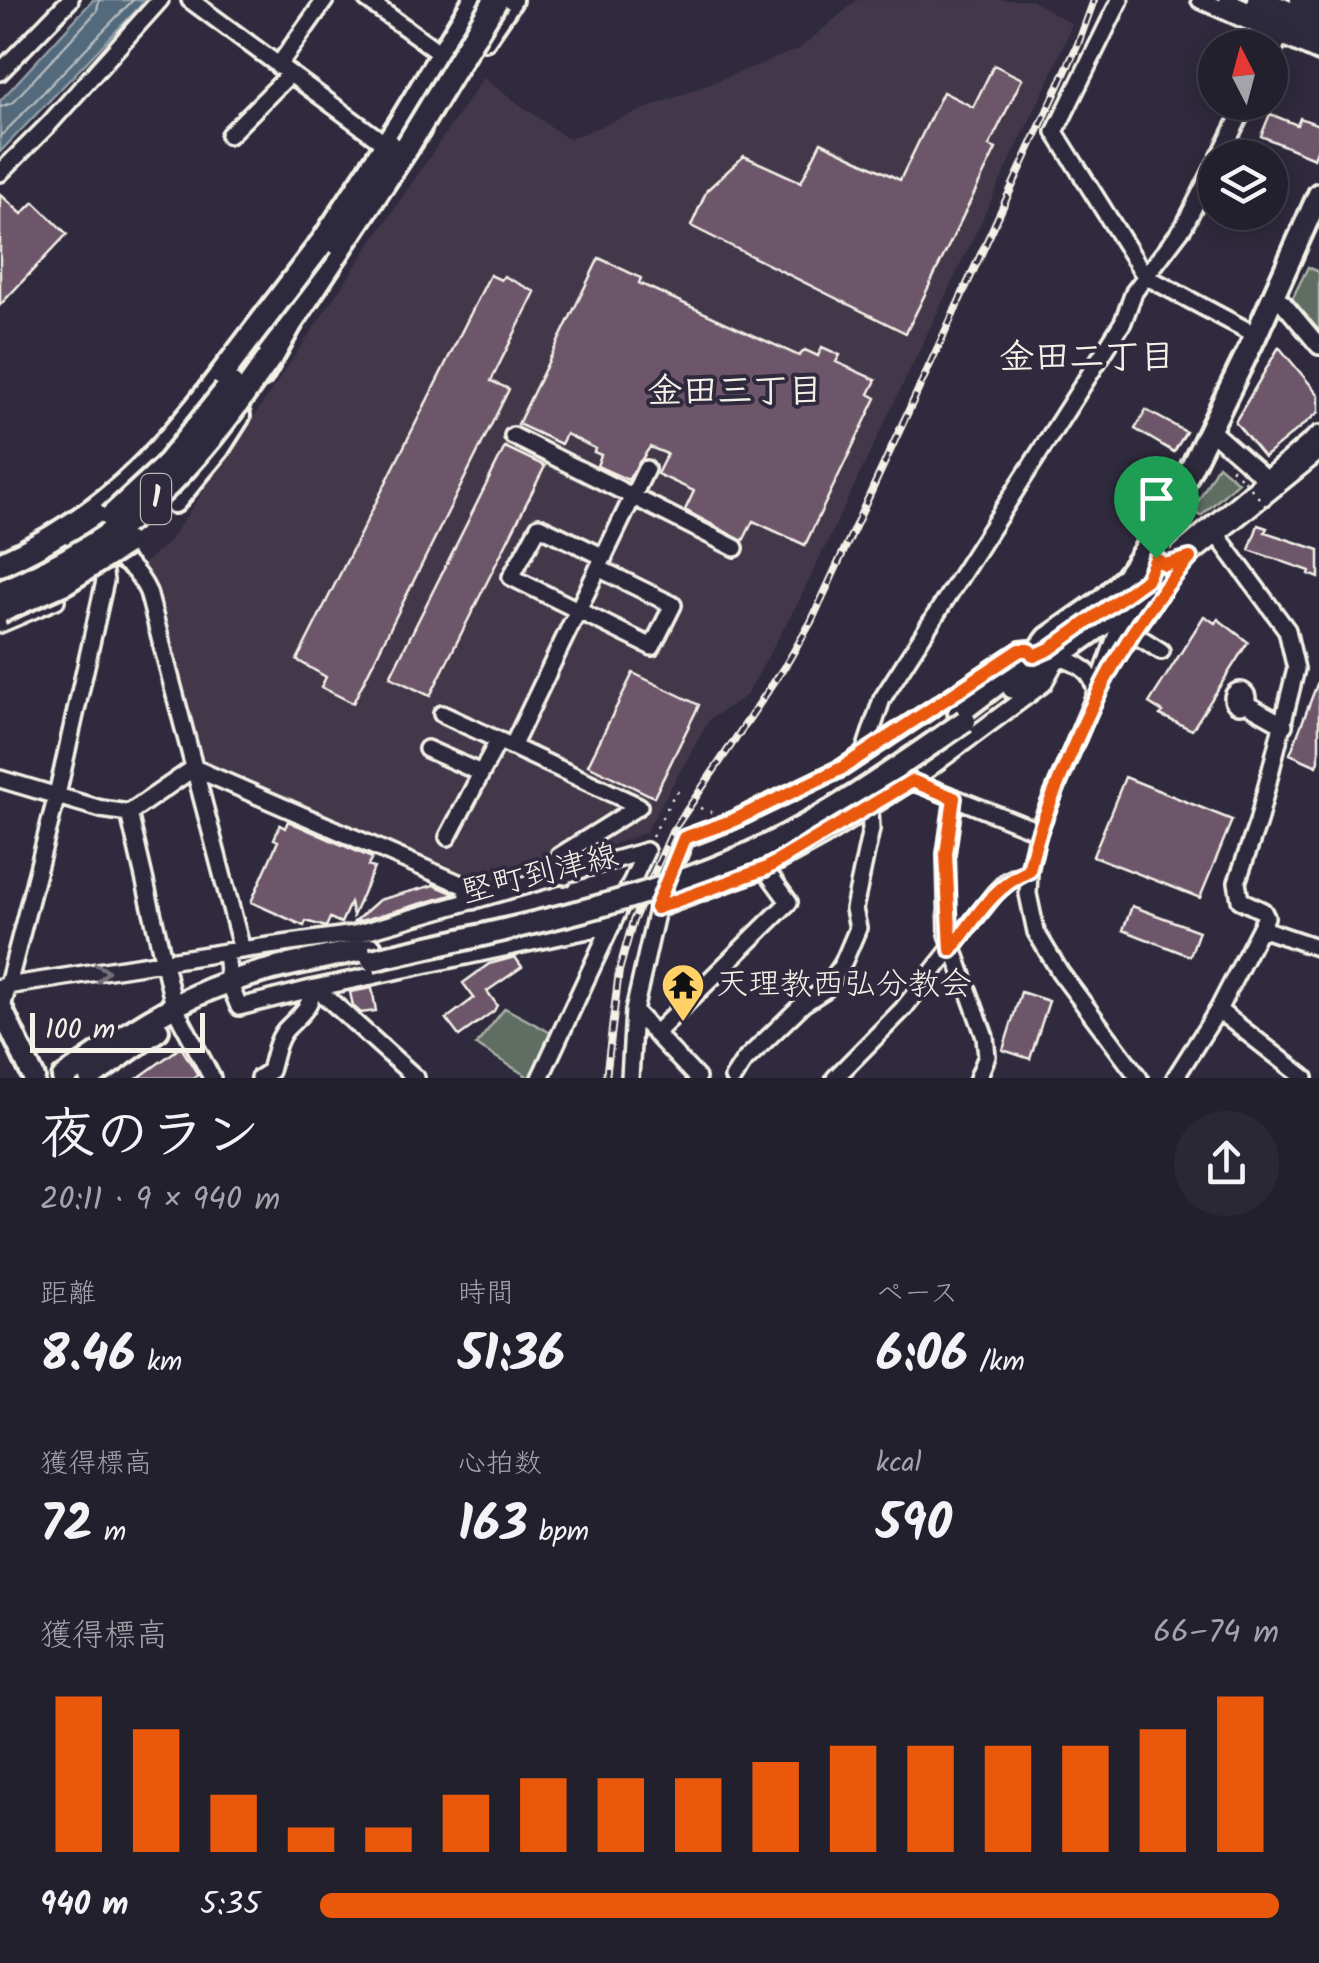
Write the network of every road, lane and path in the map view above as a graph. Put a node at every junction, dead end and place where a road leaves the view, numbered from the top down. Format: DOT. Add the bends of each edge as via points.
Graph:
graph roads {
  1 [pos="70,0"];
  2 [pos="160,0"];
  3 [pos="190,0"];
  4 [pos="325,0"];
  5 [pos="367,0"];
  6 [pos="466,0"];
  7 [pos="475,0"];
  8 [pos="486,0"];
  9 [pos="499,0"];
  10 [pos="510,0"];
  11 [pos="1120,0"];
  12 [pos="1200,0"];
  13 [pos="1227,0"];
  14 [pos="1260,0"];
  15 [pos="1305,0"];
  16 [pos="1319,6"];
  17 [pos="1319,27"];
  18 [pos="1265,30"];
  19 [pos="1288,40"];
  20 [pos="1319,42"];
  21 [pos="436,50"];
  22 [pos="1319,53"];
  23 [pos="284,70"];
  24 [pos="0,72"];
  25 [pos="404,134"];
  26 [pos="230,136"];
  27 [pos="380,140"];
  28 [pos="0,173"];
  29 [pos="1319,194"];
  30 [pos="1198,198"];
  31 [pos="1314,218"];
  32 [pos="321,244"];
  33 [pos="1144,276"];
  34 [pos="1273,298"];
  35 [pos="1256,335"];
  36 [pos="1319,346"];
  37 [pos="270,357"];
  38 [pos="1209,429"];
  39 [pos="1319,434"];
  40 [pos="513,436"];
  41 [pos="1319,452"];
  42 [pos="1231,468"];
  43 [pos="646,469"];
  44 [pos="1266,479"];
  45 [pos="633,496"];
  46 [pos="1269,510"];
  47 [pos="93,524"];
  48 [pos="1217,535"];
  49 [pos="735,548"];
  50 [pos="1158,548"];
  51 [pos="101,552"];
  52 [pos="1190,558"];
  53 [pos="601,563"];
  54 [pos="0,564"];
  55 [pos="0,572"];
  56 [pos="54,578"];
  57 [pos="0,580"];
  58 [pos="0,593"];
  59 [pos="0,602"];
  60 [pos="1131,604"];
  61 [pos="578,610"];
  62 [pos="0,612"];
  63 [pos="0,624"];
  64 [pos="1161,651"];
  65 [pos="1034,656"];
  66 [pos="1058,657"];
  67 [pos="1096,693"];
  68 [pos="1245,702"];
  69 [pos="442,714"];
  70 [pos="962,717"];
  71 [pos="1284,725"];
  72 [pos="505,744"];
  73 [pos="427,749"];
  74 [pos="864,754"];
  75 [pos="194,768"];
  76 [pos="481,773"];
  77 [pos="0,779"];
  78 [pos="912,781"];
  79 [pos="57,795"];
  80 [pos="685,797"];
  81 [pos="954,798"];
  82 [pos="870,809"];
  83 [pos="128,813"];
  84 [pos="1038,831"];
  85 [pos="448,837"];
  86 [pos="646,850"];
  87 [pos="765,869"];
  88 [pos="1029,871"];
  89 [pos="565,876"];
  90 [pos="472,901"];
  91 [pos="656,908"];
  92 [pos="612,925"];
  93 [pos="1262,929"];
  94 [pos="1319,948"];
  95 [pos="951,950"];
  96 [pos="234,951"];
  97 [pos="164,962"];
  98 [pos="318,987"];
  99 [pos="230,988"];
  100 [pos="2,1001"];
  101 [pos="1218,1010"];
  102 [pos="634,1011"];
  103 [pos="176,1012"];
  104 [pos="655,1034"];
  105 [pos="269,1076"];
  106 [pos="34,1078"];
  107 [pos="63,1078"];
  108 [pos="90,1078"];
  109 [pos="212,1078"];
  110 [pos="416,1078"];
  111 [pos="540,1078"];
  112 [pos="630,1078"];
  113 [pos="698,1078"];
  114 [pos="734,1078"];
  115 [pos="835,1078"];
  116 [pos="978,1078"];
  117 [pos="1139,1078"];
  118 [pos="1175,1078"];
  119 [pos="1305,1078"];
  1 -- 24 [label="street"];
  2 -- 28 [label="street"];
  3 -- 23 [label="street"];
  4 -- 23 [label="street"];
  5 -- 21 [label="street"];
  6 -- 21 [label="street"];
  7 -- 25 [label="highway, 1"];
  8 -- 25 [label="highway, 1"];
  9 -- 25 [label="highway, 1, bridge"];
  9 -- 51 [label="street" via="245,384 178,472"];
  10 -- 25 [label="highway, 1, bridge"];
  11 -- 33 [label="street" via="1054,132"];
  12 -- 18 [label="street"];
  13 -- 20 [label="street"];
  14 -- 17 [label="highway"];
  15 -- 16 [label="highway"];
  19 -- 22 [label="street"];
  21 -- 27 [label="street"];
  23 -- 26 [label="street"];
  23 -- 27 [label="street"];
  25 -- 32 [label="highway, 1"];
  25 -- 37 [label="highway, 1"];
  27 -- 47 [label="street" via="216,394 162,462"];
  29 -- 31 [label="main road, 堅町到津線"];
  30 -- 33 [label="street"];
  31 -- 34 [label="main road, 堅町到津線"];
  32 -- 54 [label="highway, bridge" via="144,468 87,517"];
  32 -- 57 [label="highway, 1, bridge" via="188,442 118,511 64,549"];
  33 -- 35 [label="street"];
  33 -- 74 [label="street" via="1123,322 882,698"];
  34 -- 35 [label="main road, 堅町到津線"];
  34 -- 36 [label="street"];
  35 -- 38 [label="main road, 堅町到津線"];
  37 -- 58 [label="highway, 1, bridge" via="215,435 148,507 69,560"];
  37 -- 62 [label="highway, bridge" via="218,449 174,501 92,566"];
  38 -- 44 [label="street"];
  38 -- 50 [label="main road, 堅町到津線"];
  39 -- 44 [label="street"];
  40 -- 45 [label="street"];
  41 -- 48 [label="street"];
  42 -- 46 [label="path, bridge"];
  43 -- 45 [label="street"];
  44 -- 50 [label="street"];
  45 -- 49 [label="street"];
  45 -- 53 [label="street"];
  47 -- 51 [label="street"];
  47 -- 55 [label="street"];
  48 -- 52 [label="street"];
  48 -- 71 [label="street" via="1288,630 1296,669"];
  50 -- 52 [label="street"];
  50 -- 60 [label="main road, 堅町到津線"];
  50 -- 65 [label="main road, 堅町到津線"];
  51 -- 56 [label="street"];
  51 -- 75 [label="street" via="126,561 148,592"];
  51 -- 79 [label="street" via="105,581"];
  52 -- 60 [label="street"];
  52 -- 60 [label="street" via="1157,595"];
  53 -- 61 [label="street"];
  53 -- 61 [label="street" via="539,526 511,576"];
  53 -- 61 [label="street" via="673,605 652,647"];
  56 -- 59 [label="street"];
  56 -- 63 [label="street" via="56,600"];
  60 -- 64 [label="street"];
  60 -- 65 [label="main road"];
  60 -- 66 [label="main road, 堅町到津線"];
  60 -- 67 [label="street"];
  60 -- 67 [label="street" via="1117,655"];
  61 -- 72 [label="street"];
  65 -- 70 [label="main road, 堅町到津線"];
  65 -- 74 [label="street" via="1020,650"];
  66 -- 67 [label="street" via="1085,668"];
  66 -- 70 [label="main road, 堅町到津線"];
  66 -- 78 [label="street" via="1043,684"];
  67 -- 84 [label="street"];
  68 -- 71 [label="street"];
  69 -- 72 [label="street"];
  70 -- 99 [label="main road, 堅町到津線, bridge" via="872,784 766,846 628,899"];
  71 -- 93 [label="street" via="1238,882 1240,900 1263,911"];
  72 -- 76 [label="street"];
  72 -- 89 [label="street" via="639,806 559,856"];
  73 -- 76 [label="street"];
  74 -- 91 [label="street" via="684,838"];
  75 -- 83 [label="street"];
  75 -- 90 [label="street" via="463,886"];
  75 -- 96 [label="street"];
  76 -- 85 [label="street"];
  77 -- 79 [label="street"];
  78 -- 81 [label="street"];
  78 -- 82 [label="street"];
  79 -- 83 [label="street"];
  79 -- 100 [label="street"];
  80 -- 86 [label="path" via="676,791"];
  81 -- 84 [label="street"];
  81 -- 95 [label="street" via="946,854"];
  82 -- 87 [label="street"];
  82 -- 114 [label="street" via="854,910 858,928 843,963 826,989 744,1061"];
  83 -- 97 [label="street"];
  84 -- 88 [label="street"];
  86 -- 89 [label="street"];
  86 -- 92 [label="street"];
  87 -- 91 [label="street"];
  87 -- 104 [label="street" via="789,902"];
  88 -- 95 [label="street" via="994,893"];
  88 -- 117 [label="street" via="1041,943"];
  89 -- 90 [label="street"];
  90 -- 96 [label="street" via="354,934"];
  91 -- 102 [label="street"];
  92 -- 98 [label="street"];
  92 -- 111 [label="street"];
  93 -- 94 [label="street"];
  93 -- 101 [label="street"];
  95 -- 115 [label="street"];
  95 -- 116 [label="street" via="985,1037"];
  96 -- 97 [label="street"];
  96 -- 99 [label="street"];
  100 -- 97 [label="street, one-way"];
  97 -- 103 [label="street"];
  98 -- 99 [label="street" via="238,1007"];
  98 -- 105 [label="street" via="279,1042"];
  98 -- 110 [label="street"];
  99 -- 103 [label="main road, 堅町到津線"];
  100 -- 106 [label="main road"];
  101 -- 118 [label="street"];
  101 -- 119 [label="street"];
  102 -- 104 [label="street"];
  102 -- 112 [label="street"];
  103 -- 107 [label="main road, 堅町到津線"];
  103 -- 108 [label="main road, 堅町到津線"];
  103 -- 109 [label="street"];
  104 -- 113 [label="street"];
}
